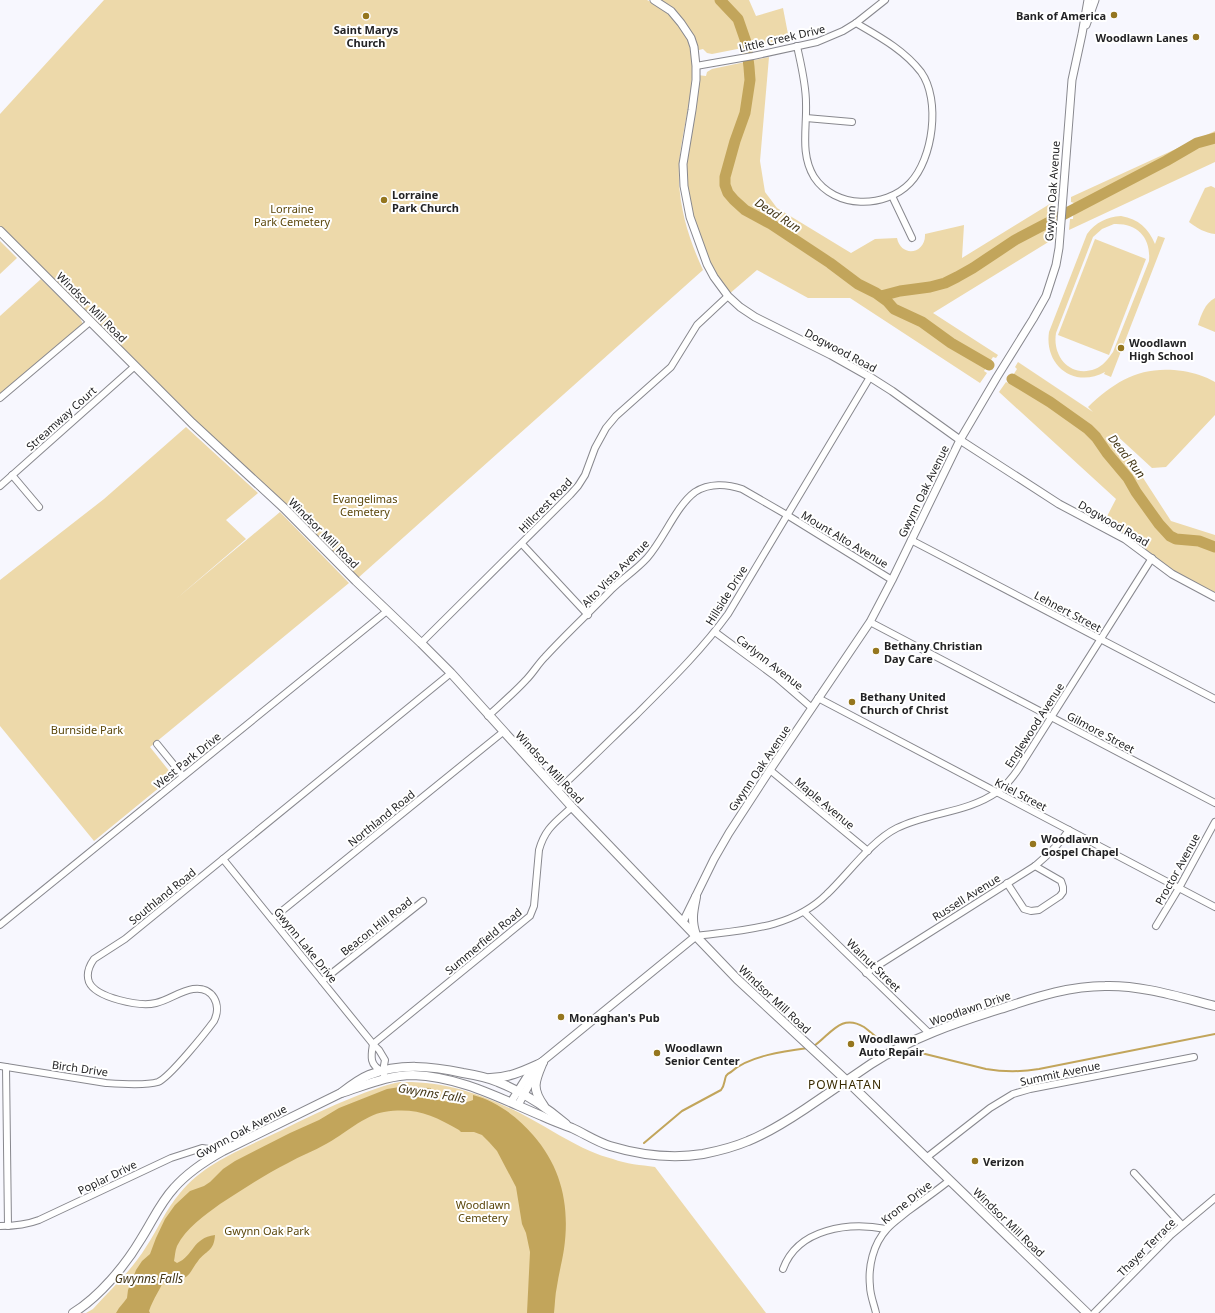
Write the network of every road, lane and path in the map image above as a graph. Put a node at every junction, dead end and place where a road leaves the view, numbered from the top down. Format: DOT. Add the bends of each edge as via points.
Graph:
graph roads {
  1 [pos="654,0"];
  2 [pos="885,0"];
  3 [pos="1088,0"];
  4 [pos="1095,0"];
  5 [pos="856,23"];
  6 [pos="1082,34"];
  7 [pos="797,46"];
  8 [pos="696,66"];
  9 [pos="806,118"];
  10 [pos="852,122"];
  11 [pos="892,196"];
  12 [pos="0,231"];
  13 [pos="912,238"];
  14 [pos="728,296"];
  15 [pos="90,321"];
  16 [pos="135,366"];
  17 [pos="870,377"];
  18 [pos="0,398"];
  19 [pos="960,440"];
  20 [pos="12,475"];
  21 [pos="0,486"];
  22 [pos="39,507"];
  23 [pos="787,515"];
  24 [pos="911,540"];
  25 [pos="522,544"];
  26 [pos="1152,558"];
  27 [pos="892,580"];
  28 [pos="1215,597"];
  29 [pos="387,610"];
  30 [pos="588,615"];
  31 [pos="870,622"];
  32 [pos="715,632"];
  33 [pos="1100,639"];
  34 [pos="421,643"];
  35 [pos="450,673"];
  36 [pos="818,698"];
  37 [pos="1215,699"];
  38 [pos="812,708"];
  39 [pos="488,716"];
  40 [pos="1051,717"];
  41 [pos="503,732"];
  42 [pos="157,744"];
  43 [pos="770,770"];
  44 [pos="183,776"];
  45 [pos="557,791"];
  46 [pos="996,792"];
  47 [pos="1215,803"];
  48 [pos="572,807"];
  49 [pos="1215,822"];
  50 [pos="1068,830"];
  51 [pos="868,851"];
  52 [pos="223,860"];
  53 [pos="1035,866"];
  54 [pos="1007,883"];
  55 [pos="1179,888"];
  56 [pos="696,897"];
  57 [pos="423,901"];
  58 [pos="1215,907"];
  59 [pos="804,912"];
  60 [pos="272,919"];
  61 [pos="683,922"];
  62 [pos="0,925"];
  63 [pos="1156,926"];
  64 [pos="696,936"];
  65 [pos="866,973"];
  66 [pos="322,981"];
  67 [pos="1215,1006"];
  68 [pos="929,1033"];
  69 [pos="373,1044"];
  70 [pos="1194,1056"];
  71 [pos="542,1062"];
  72 [pos="3,1067"];
  73 [pos="384,1075"];
  74 [pos="486,1078"];
  75 [pos="847,1081"];
  76 [pos="157,1082"];
  77 [pos="521,1093"];
  78 [pos="515,1103"];
  79 [pos="545,1108"];
  80 [pos="572,1128"];
  81 [pos="223,1151"];
  82 [pos="926,1158"];
  83 [pos="1134,1173"];
  84 [pos="950,1180"];
  85 [pos="1215,1198"];
  86 [pos="1182,1225"];
  87 [pos="0,1226"];
  88 [pos="8,1226"];
  89 [pos="886,1229"];
  90 [pos="783,1269"];
  91 [pos="73,1313"];
  92 [pos="876,1313"];
  93 [pos="1088,1313"];
  94 [pos="1094,1313"];
  1 -- 8 [label="street, Dogwood Road" via="671,11 686,30 694,47"];
  2 -- 5 [label="street, Little Creek Drive"];
  3 -- 6 [label="street, Gwynn Oak Avenue"];
  4 -- 6 [label="street, Gwynn Oak Avenue"];
  5 -- 7 [label="street, Little Creek Drive" via="829,37"];
  5 -- 11 [label="street" via="905,54 922,74 930,96 932,122 922,165 910,184"];
  6 -- 19 [label="street, Gwynn Oak Avenue" via="1072,80 1056,265 1046,296"];
  7 -- 8 [label="street, Little Creek Drive"];
  7 -- 9 [label="street" via="805,90"];
  8 -- 14 [label="street, Dogwood Road" via="693,104 683,164 684,186 690,217 708,264"];
  9 -- 10 [label="street"];
  9 -- 11 [label="street" via="805,147 809,166 821,185 839,198 849,201 872,202"];
  11 -- 13 [label="street"];
  12 -- 15 [label="main road, Windsor Mill Road"];
  14 -- 17 [label="street, Dogwood Road" via="755,317"];
  14 -- 25 [label="street, Hillcrest Road" via="697,325 671,367 616,416 600,436 578,486"];
  15 -- 16 [label="main road, Windsor Mill Road"];
  15 -- 18 [label="street"];
  16 -- 20 [label="street, Streamway Court"];
  16 -- 29 [label="main road, Windsor Mill Road"];
  17 -- 19 [label="street, Dogwood Road"];
  17 -- 23 [label="street, Hillside Drive"];
  19 -- 24 [label="street, Gwynn Oak Avenue"];
  19 -- 26 [label="street, Dogwood Road" via="1059,504 1125,539"];
  20 -- 21 [label="street, Streamway Court"];
  20 -- 22 [label="street"];
  23 -- 27 [label="street, Mount Alto Avenue"];
  23 -- 30 [label="street, Alto Vista Avenue" via="734,486 715,486 697,491 684,503 656,548"];
  23 -- 32 [label="street, Hillside Drive"];
  24 -- 27 [label="street, Gwynn Oak Avenue"];
  24 -- 33 [label="street, Lehnert Street"];
  25 -- 30 [label="street"];
  25 -- 34 [label="street, Hillcrest Road"];
  26 -- 28 [label="street, Dogwood Road" via="1172,574"];
  26 -- 33 [label="street, Englewood Avenue"];
  27 -- 31 [label="street, Gwynn Oak Avenue"];
  29 -- 34 [label="main road, Windsor Mill Road"];
  29 -- 44 [label="street, West Park Drive"];
  30 -- 39 [label="street, Alto Vista Avenue"];
  31 -- 36 [label="street, Gwynn Oak Avenue"];
  31 -- 40 [label="street, Gilmore Street"];
  32 -- 38 [label="street, Carlynn Avenue" via="776,677"];
  32 -- 45 [label="street, Hillside Drive" via="689,663"];
  33 -- 37 [label="street, Lehnert Street"];
  33 -- 40 [label="street, Englewood Avenue"];
  34 -- 35 [label="main road, Windsor Mill Road"];
  35 -- 39 [label="main road, Windsor Mill Road"];
  35 -- 52 [label="street, Southland Road"];
  36 -- 38 [label="street, Gwynn Oak Avenue"];
  36 -- 46 [label="street, Kriel Street"];
  38 -- 43 [label="street, Gwynn Oak Avenue"];
  39 -- 41 [label="main road, Windsor Mill Road"];
  40 -- 46 [label="street, Englewood Avenue" via="1019,768"];
  40 -- 47 [label="street, Gilmore Street"];
  41 -- 45 [label="main road, Windsor Mill Road"];
  41 -- 60 [label="street, Northland Road"];
  42 -- 44 [label="street"];
  43 -- 51 [label="street, Maple Avenue"];
  43 -- 56 [label="street, Gwynn Oak Avenue" via="728,833"];
  44 -- 62 [label="street, West Park Drive"];
  45 -- 48 [label="main road, Windsor Mill Road"];
  46 -- 50 [label="street, Kriel Street"];
  46 -- 51 [label="street, Englewood Avenue" via="972,805 896,828"];
  48 -- 61 [label="main road, Windsor Mill Road"];
  48 -- 69 [label="street, Summerfield Road" via="550,828 541,842 534,906 530,916"];
  49 -- 55 [label="street, Proctor Avenue"];
  50 -- 53 [label="street, Russell Avenue" via="1056,848"];
  50 -- 55 [label="street, Kriel Street"];
  51 -- 59 [label="street, Englewood Avenue" via="826,895"];
  52 -- 60 [label="street, Gwynn Lake Drive"];
  52 -- 76 [label="street, Southland Road" via="125,939 94,960 88,969 89,982 98,992 132,1004 154,1004 194,989 207,991 216,1000 218,1010 214,1021 167,1075"];
  53 -- 54 [label="street, Russell Avenue"];
  53 -- 54 [label="street" via="1061,881 1063,887 1060,896 1039,910 1024,909"];
  54 -- 65 [label="street, Russell Avenue"];
  55 -- 58 [label="street, Kriel Street"];
  55 -- 63 [label="street, Proctor Avenue"];
  56 -- 61 [label="street, Gwynn Oak Avenue"];
  56 -- 64 [label="main road" via="692,916"];
  57 -- 66 [label="street, Beacon Hill Road"];
  59 -- 64 [label="street, Englewood Avenue" via="767,926"];
  59 -- 65 [label="street, Walnut Street"];
  60 -- 66 [label="street, Gwynn Lake Drive"];
  61 -- 64 [label="main road, Windsor Mill Road"];
  64 -- 71 [label="street"];
  64 -- 75 [label="main road, Windsor Mill Road"];
  65 -- 68 [label="street, Walnut Street"];
  66 -- 69 [label="street, Gwynn Lake Drive"];
  67 -- 68 [label="main road, Woodlawn Drive" via="1151,990 1085,987 1048,994"];
  68 -- 75 [label="main road, Woodlawn Drive" via="884,1056"];
  69 -- 73 [label="street, Gwynn Lake Drive" via="385,1060"];
  69 -- 73 [label="street" via="373,1064"];
  70 -- 82 [label="street, Summit Avenue" via="1013,1094 990,1108"];
  71 -- 74 [label="main road" via="508,1076"];
  71 -- 77 [label="street" via="528,1075"];
  71 -- 79 [label="main road" via="535,1084 538,1097"];
  72 -- 76 [label="street, Birch Drive" via="106,1083"];
  72 -- 88 [label="street"];
  73 -- 74 [label="main road, Gwynn Oak Avenue" via="399,1067 427,1066"];
  73 -- 78 [label="main road, Gwynn Oak Avenue" via="426,1076 468,1084"];
  73 -- 81 [label="main road, Gwynn Oak Avenue" via="369,1075 341,1092"];
  74 -- 77 [label="main road, Gwynn Oak Avenue"];
  75 -- 80 [label="main road, Woodlawn Drive" via="789,1119 750,1140 701,1154 664,1156 633,1152 610,1146"];
  75 -- 82 [label="main road, Windsor Mill Road"];
  77 -- 78 [label="street"];
  77 -- 79 [label="main road, Woodlawn Drive"];
  78 -- 80 [label="main road, Woodlawn Drive"];
  79 -- 80 [label="main road, Woodlawn Drive"];
  81 -- 88 [label="street, Poplar Drive" via="202,1148 186,1152 49,1216 29,1224"];
  81 -- 91 [label="main road, Gwynn Oak Avenue" via="192,1170 173,1189 130,1256 99,1292"];
  82 -- 84 [label="main road, Windsor Mill Road"];
  83 -- 86 [label="street"];
  84 -- 89 [label="street, Krone Drive"];
  84 -- 93 [label="main road, Windsor Mill Road"];
  85 -- 86 [label="street, Thayer Terrace"];
  86 -- 94 [label="street, Thayer Terrace"];
  87 -- 88 [label="street, Poplar Drive"];
  89 -- 90 [label="street" via="862,1226 825,1231 798,1247"];
  89 -- 92 [label="street, Krone Drive" via="870,1266 870,1287"];
}
